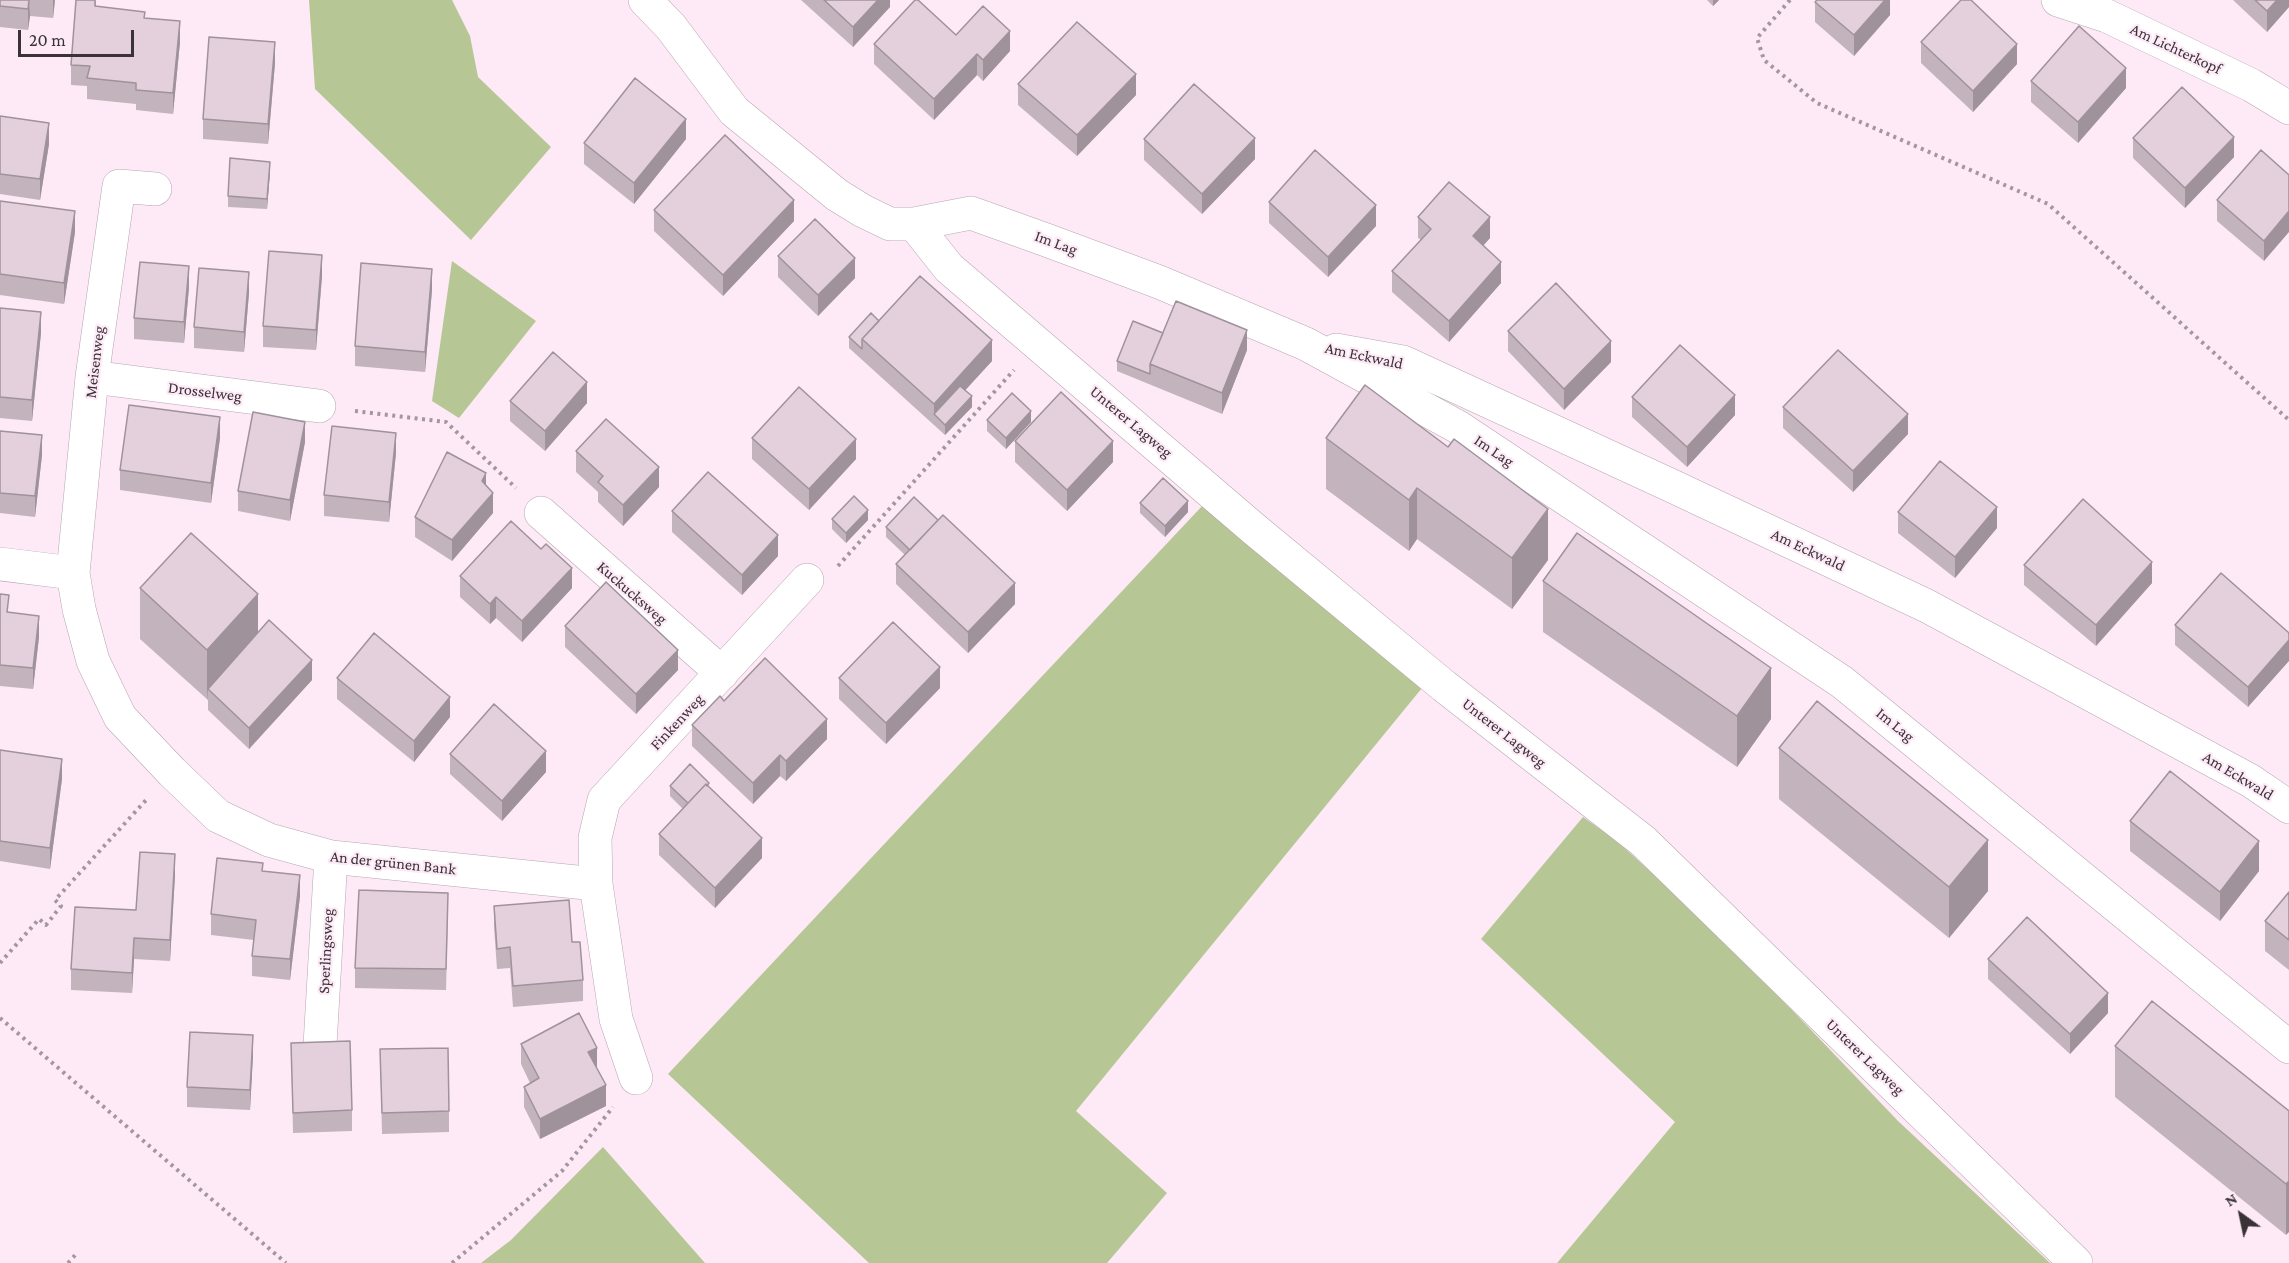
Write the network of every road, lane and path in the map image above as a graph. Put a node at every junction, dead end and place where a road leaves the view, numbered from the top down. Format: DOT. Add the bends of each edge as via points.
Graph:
graph roads {
  1 [pos="645,0"];
  2 [pos="1790,0"];
  3 [pos="2058,0"];
  4 [pos="2289,108"];
  5 [pos="154,189"];
  6 [pos="914,224"];
  7 [pos="1306,344"];
  8 [pos="1013,371"];
  9 [pos="92,377"];
  10 [pos="319,406"];
  11 [pos="2289,420"];
  12 [pos="541,513"];
  13 [pos="0,564"];
  14 [pos="73,573"];
  15 [pos="807,580"];
  16 [pos="722,672"];
  17 [pos="172,772"];
  18 [pos="2289,807"];
  19 [pos="331,857"];
  20 [pos="596,884"];
  21 [pos="0,963"];
  22 [pos="0,1018"];
  23 [pos="320,1045"];
  24 [pos="2289,1047"];
  25 [pos="636,1078"];
  26 [pos="78,1252"];
  27 [pos="68,1263"];
  28 [pos="286,1263"];
  29 [pos="452,1263"];
  30 [pos="2076,1263"];
  1 -- 6 [label="street, Im Lag" via="671,27 734,111 837,195 890,224"];
  2 -- 11 [label="path" via="1758,38 1764,60 1817,102 2048,204"];
  3 -- 4 [label="street, Am Lichterkopf" via="2107,16 2251,84"];
  5 -- 9 [label="street, Meisenweg" via="119,186"];
  6 -- 7 [label="street, Im Lag" via="971,213 1159,282"];
  6 -- 30 [label="street, Unterer Lagweg" via="949,268 1254,529 1444,686 1643,842"];
  7 -- 18 [label="street, Am Eckwald" via="1403,362 1670,484 1927,606 2251,782"];
  7 -- 24 [label="street, Im Lag" via="1458,427 1842,682"];
  8 -- 15 [label="path" via="837,567"];
  9 -- 10 [label="street, Drosselweg"];
  9 -- 14 [label="street, Meisenweg"];
  10 -- 12 [label="path" via="446,422"];
  12 -- 16 [label="street, Kuckucksweg"];
  13 -- 14 [label="street"];
  14 -- 17 [label="street, An der grünen Bank" via="93,661 120,717"];
  15 -- 16 [label="street, Finkenweg"];
  16 -- 20 [label="street, Finkenweg" via="604,800 595,838"];
  17 -- 19 [label="street, An der grünen Bank" via="218,816 269,840"];
  17 -- 21 [label="path" via="55,900 62,906 46,925 39,919"];
  19 -- 20 [label="street, An der grünen Bank"];
  19 -- 23 [label="street, Sperlingsweg"];
  20 -- 25 [label="street" via="616,1019"];
  22 -- 28 [label="path"];
  25 -- 29 [label="path" via="562,1171"];
  26 -- 27 [label="path"];
}
